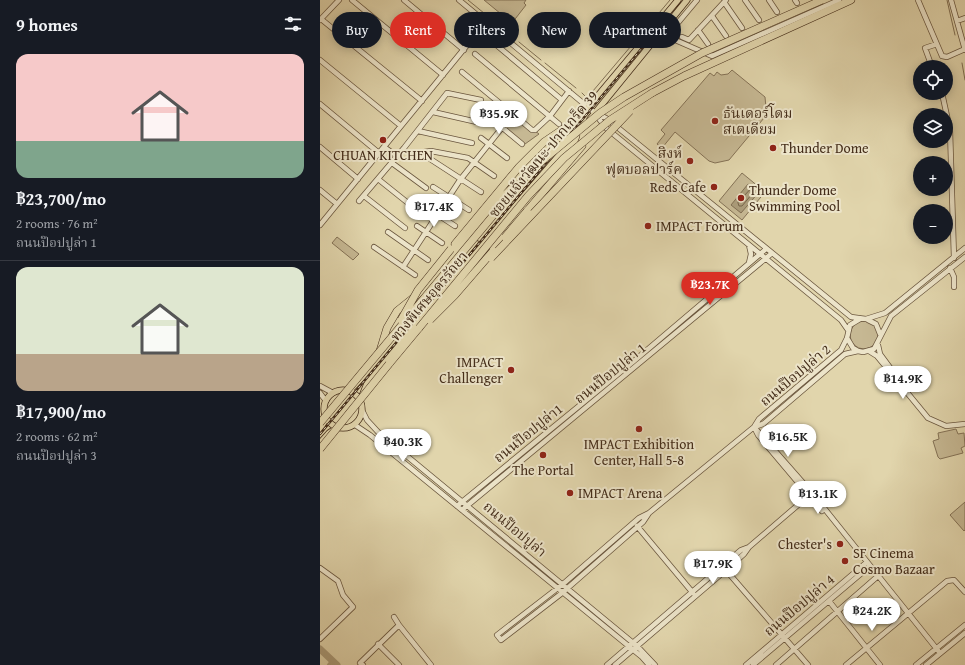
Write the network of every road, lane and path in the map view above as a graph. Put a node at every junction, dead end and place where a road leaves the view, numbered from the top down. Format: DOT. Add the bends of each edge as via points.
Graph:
graph roads {
  1 [pos="339,0"];
  2 [pos="352,0"];
  3 [pos="404,0"];
  4 [pos="459,0"];
  5 [pos="678,0"];
  6 [pos="687,0"];
  7 [pos="697,0"];
  8 [pos="745,0"];
  9 [pos="769,0"];
  10 [pos="822,0"];
  11 [pos="839,0"];
  12 [pos="851,0"];
  13 [pos="918,0"];
  14 [pos="951,0"];
  15 [pos="725,1"];
  16 [pos="474,12"];
  17 [pos="677,12"];
  18 [pos="778,12"];
  19 [pos="712,16"];
  20 [pos="965,18"];
  21 [pos="321,19"];
  22 [pos="681,20"];
  23 [pos="759,20"];
  24 [pos="957,21"];
  25 [pos="742,28"];
  26 [pos="698,30"];
  27 [pos="726,36"];
  28 [pos="682,37"];
  29 [pos="681,43"];
  30 [pos="708,44"];
  31 [pos="937,44"];
  32 [pos="500,48"];
  33 [pos="517,48"];
  34 [pos="647,48"];
  35 [pos="965,49"];
  36 [pos="464,50"];
  37 [pos="474,54"];
  38 [pos="320,60"];
  39 [pos="929,60"];
  40 [pos="462,72"];
  41 [pos="443,75"];
  42 [pos="568,91"];
  43 [pos="652,93"];
  44 [pos="481,100"];
  45 [pos="562,100"];
  46 [pos="944,100"];
  47 [pos="422,101"];
  48 [pos="320,104"];
  49 [pos="588,107"];
  50 [pos="433,112"];
  51 [pos="595,113"];
  52 [pos="486,114"];
  53 [pos="513,114"];
  54 [pos="550,116"];
  55 [pos="578,119"];
  56 [pos="477,122"];
  57 [pos="559,124"];
  58 [pos="401,126"];
  59 [pos="501,127"];
  60 [pos="606,128"];
  61 [pos="418,131"];
  62 [pos="576,136"];
  63 [pos="481,138"];
  64 [pos="472,143"];
  65 [pos="488,144"];
  66 [pos="522,144"];
  67 [pos="384,146"];
  68 [pos="320,147"];
  69 [pos="379,153"];
  70 [pos="397,156"];
  71 [pos="508,158"];
  72 [pos="474,161"];
  73 [pos="392,163"];
  74 [pos="562,169"];
  75 [pos="532,170"];
  76 [pos="494,176"];
  77 [pos="358,179"];
  78 [pos="378,179"];
  79 [pos="460,180"];
  80 [pos="433,187"];
  81 [pos="426,188"];
  82 [pos="320,190"];
  83 [pos="480,192"];
  84 [pos="364,196"];
  85 [pos="449,197"];
  86 [pos="360,201"];
  87 [pos="337,204"];
  88 [pos="426,207"];
  89 [pos="468,210"];
  90 [pos="418,211"];
  91 [pos="437,214"];
  92 [pos="320,225"];
  93 [pos="417,226"];
  94 [pos="455,226"];
  95 [pos="405,228"];
  96 [pos="388,232"];
  97 [pos="426,232"];
  98 [pos="442,243"];
  99 [pos="749,245"];
  100 [pos="374,247"];
  101 [pos="965,248"];
  102 [pos="766,249"];
  103 [pos="414,250"];
  104 [pos="760,254"];
  105 [pos="771,254"];
  106 [pos="965,256"];
  107 [pos="953,257"];
  108 [pos="766,259"];
  109 [pos="428,260"];
  110 [pos="957,263"];
  111 [pos="748,264"];
  112 [pos="403,267"];
  113 [pos="950,268"];
  114 [pos="415,275"];
  115 [pos="954,287"];
  116 [pos="445,291"];
  117 [pos="911,292"];
  118 [pos="915,297"];
  119 [pos="860,319"];
  120 [pos="866,319"];
  121 [pos="419,328"];
  122 [pos="848,330"];
  123 [pos="393,334"];
  124 [pos="880,334"];
  125 [pos="847,338"];
  126 [pos="878,345"];
  127 [pos="858,351"];
  128 [pos="869,351"];
  129 [pos="376,364"];
  130 [pos="320,386"];
  131 [pos="903,386"];
  132 [pos="348,391"];
  133 [pos="320,393"];
  134 [pos="333,393"];
  135 [pos="326,401"];
  136 [pos="360,401"];
  137 [pos="362,410"];
  138 [pos="326,417"];
  139 [pos="320,423"];
  140 [pos="965,424"];
  141 [pos="355,425"];
  142 [pos="754,427"];
  143 [pos="339,428"];
  144 [pos="320,430"];
  145 [pos="320,443"];
  146 [pos="320,448"];
  147 [pos="810,495"];
  148 [pos="463,500"];
  149 [pos="467,504"];
  150 [pos="457,506"];
  151 [pos="462,510"];
  152 [pos="649,513"];
  153 [pos="637,526"];
  154 [pos="604,548"];
  155 [pos="608,553"];
  156 [pos="868,564"];
  157 [pos="320,568"];
  158 [pos="725,568"];
  159 [pos="878,576"];
  160 [pos="563,584"];
  161 [pos="568,588"];
  162 [pos="557,589"];
  163 [pos="693,592"];
  164 [pos="965,592"];
  165 [pos="562,593"];
  166 [pos="829,601"];
  167 [pos="528,610"];
  168 [pos="838,612"];
  169 [pos="908,612"];
  170 [pos="532,615"];
  171 [pos="394,617"];
  172 [pos="399,625"];
  173 [pos="965,625"];
  174 [pos="965,633"];
  175 [pos="783,636"];
  176 [pos="320,639"];
  177 [pos="633,642"];
  178 [pos="378,644"];
  179 [pos="628,646"];
  180 [pos="635,648"];
  181 [pos="866,648"];
  182 [pos="936,648"];
  183 [pos="795,650"];
  184 [pos="940,653"];
  185 [pos="614,663"];
  186 [pos="361,664"];
  187 [pos="752,664"];
  188 [pos="399,665"];
  189 [pos="431,665"];
  190 [pos="607,665"];
  191 [pos="649,665"];
  192 [pos="655,665"];
  193 [pos="746,665"];
  194 [pos="776,665"];
  195 [pos="808,665"];
  196 [pos="846,665"];
  197 [pos="880,665"];
  198 [pos="916,665"];
  199 [pos="926,665"];
  1 -- 21 [label="street"];
  2 -- 41 [label="street"];
  3 -- 36 [label="street"];
  4 -- 16 [label="street"];
  5 -- 49 [label="main road, ซอยแจ้งวัฒนะ-ปากเกร็ด 39"];
  6 -- 17 [label="main road, ซอยแจ้งวัฒนะ-ปากเกร็ด 39"];
  7 -- 22 [label="street"];
  8 -- 23 [label="street"];
  9 -- 18 [label="street"];
  10 -- 75 [label="highway, ทางพิเศษอุดรรัถยา, bridge" via="702,54 624,97 600,113"];
  11 -- 29 [label="street" via="712,56"];
  12 -- 43 [label="highway, ทางพิเศษอุดรรัถยา" via="690,73"];
  13 -- 31 [label="street"];
  14 -- 24 [label="street"];
  15 -- 19 [label="street"];
  15 -- 25 [label="street"];
  19 -- 26 [label="street"];
  19 -- 27 [label="street"];
  20 -- 24 [label="street"];
  21 -- 47 [label="street"];
  24 -- 35 [label="street"];
  26 -- 28 [label="street" via="689,40"];
  26 -- 30 [label="street"];
  31 -- 35 [label="street" via="942,56 946,57"];
  31 -- 39 [label="street" via="925,48"];
  32 -- 45 [label="street"];
  33 -- 42 [label="street"];
  34 -- 51 [label="main road, ซอยแจ้งวัฒนะ-ปากเกร็ด 39"];
  36 -- 41 [label="street"];
  37 -- 54 [label="street"];
  38 -- 58 [label="street"];
  40 -- 53 [label="street"];
  41 -- 47 [label="street"];
  42 -- 45 [label="street"];
  42 -- 49 [label="street"];
  43 -- 116 [label="highway, bridge" via="620,120 482,267"];
  43 -- 121 [label="highway, ทางพิเศษอุดรรัถยา, bridge" via="610,120 564,158 528,196"];
  44 -- 50 [label="street" via="447,93"];
  45 -- 54 [label="street"];
  46 -- 107 [label="street" via="950,130"];
  47 -- 58 [label="street"];
  48 -- 69 [label="street"];
  49 -- 51 [label="street"];
  49 -- 55 [label="main road, ซอยแจ้งวัฒนะ-ปากเกร็ด 39"];
  50 -- 56 [label="street"];
  50 -- 61 [label="street"];
  51 -- 60 [label="street"];
  51 -- 62 [label="main road, ซอยแจ้งวัฒนะ-ปากเกร็ด 39"];
  51 -- 102 [label="street" via="606,118"];
  52 -- 59 [label="street"];
  53 -- 54 [label="street" via="532,130 536,130"];
  53 -- 59 [label="street"];
  54 -- 57 [label="street"];
  55 -- 123 [label="highway, bridge" via="544,142 482,210 418,290"];
  55 -- 129 [label="main road, ซอยแจ้งวัฒนะ-ปากเกร็ด 39"];
  58 -- 67 [label="street"];
  59 -- 65 [label="street"];
  59 -- 66 [label="street"];
  60 -- 74 [label="highway" via="591,138"];
  60 -- 99 [label="street"];
  61 -- 64 [label="street"];
  61 -- 70 [label="street"];
  62 -- 74 [label="highway"];
  62 -- 116 [label="main road, ซอยแจ้งวัฒนะ-ปากเกร็ด 39" via="504,218"];
  63 -- 65 [label="street"];
  65 -- 71 [label="street"];
  65 -- 72 [label="street"];
  67 -- 69 [label="street"];
  67 -- 70 [label="street"];
  68 -- 77 [label="street"];
  69 -- 77 [label="street"];
  70 -- 73 [label="street"];
  72 -- 76 [label="street"];
  72 -- 79 [label="street"];
  72 -- 79 [label="street" via="431,151 424,152 424,155"];
  73 -- 78 [label="street"];
  73 -- 81 [label="street"];
  74 -- 121 [label="highway, bridge" via="450,300"];
  75 -- 123 [label="highway, ทางพิเศษอุดรรัถยา, bridge"];
  75 -- 129 [label="highway, bridge" via="486,213 423,290 397,311 387,328"];
  77 -- 87 [label="street"];
  78 -- 84 [label="street"];
  78 -- 90 [label="street"];
  79 -- 83 [label="street"];
  79 -- 85 [label="street"];
  80 -- 85 [label="street"];
  82 -- 87 [label="street"];
  84 -- 86 [label="street"];
  84 -- 95 [label="street"];
  85 -- 89 [label="street"];
  85 -- 91 [label="street"];
  87 -- 92 [label="street"];
  88 -- 91 [label="street"];
  91 -- 94 [label="street"];
  91 -- 97 [label="street"];
  93 -- 97 [label="street"];
  96 -- 103 [label="street"];
  97 -- 98 [label="street"];
  97 -- 103 [label="street"];
  99 -- 104 [label="street"];
  99 -- 111 [label="street" via="751,254"];
  100 -- 112 [label="street"];
  101 -- 107 [label="street"];
  102 -- 104 [label="street, ถนนป๊อปปูล่า1"];
  102 -- 105 [label="street"];
  103 -- 109 [label="street"];
  103 -- 112 [label="street"];
  104 -- 108 [label="street"];
  104 -- 111 [label="street, ถนนป๊อปปูล่า1"];
  105 -- 108 [label="street, ถนนป๊อปปูล่า 1"];
  105 -- 119 [label="street" via="846,314"];
  106 -- 110 [label="street"];
  107 -- 110 [label="street"];
  107 -- 117 [label="street"];
  108 -- 122 [label="street" via="841,320"];
  108 -- 149 [label="street, ถนนป๊อปปูล่า 1"];
  110 -- 113 [label="street"];
  111 -- 148 [label="street, ถนนป๊อปปูล่า1" via="634,361"];
  112 -- 114 [label="street"];
  113 -- 115 [label="street" via="954,277"];
  113 -- 118 [label="street"];
  116 -- 136 [label="main road, ซอยแจ้งวัฒนะ-ปากเกร็ด 39" via="368,381"];
  117 -- 118 [label="street"];
  117 -- 120 [label="street" via="885,313"];
  118 -- 124 [label="street" via="891,316"];
  119 -- 120 [label="street"];
  119 -- 122 [label="street" via="854,321"];
  120 -- 124 [label="street" via="876,324"];
  121 -- 146 [label="highway, ทางพิเศษอุดรรัถยา, bridge"];
  122 -- 125 [label="street"];
  123 -- 139 [label="highway, ทางพิเศษอุดรรัถยา, bridge"];
  124 -- 126 [label="street"];
  125 -- 127 [label="street"];
  125 -- 142 [label="street, ถนนป๊อปปูล่า 2" via="841,350 759,419"];
  126 -- 128 [label="street"];
  126 -- 131 [label="street" via="880,354"];
  127 -- 128 [label="street"];
  127 -- 142 [label="street, ถนนป๊อปปูล่า 2" via="845,354 763,424"];
  128 -- 131 [label="street" via="877,356"];
  129 -- 132 [label="main road, ซอยแจ้งวัฒนะ-ปากเกร็ด 39"];
  130 -- 134 [label="street"];
  131 -- 140 [label="street" via="923,413 934,421 946,426"];
  132 -- 134 [label="main road"];
  132 -- 136 [label="main road"];
  133 -- 135 [label="street"];
  134 -- 135 [label="main road"];
  135 -- 138 [label="main road"];
  136 -- 137 [label="main road"];
  137 -- 141 [label="main road"];
  137 -- 148 [label="street, ถนนป๊อปปูล่า" via="379,433"];
  138 -- 143 [label="main road" via="333,426"];
  138 -- 144 [label="main road"];
  141 -- 143 [label="main road"];
  141 -- 150 [label="street, ถนนป๊อปปูล่า" via="370,434"];
  142 -- 147 [label="street"];
  142 -- 152 [label="street, ถนนป๊อปปูล่า 2"];
  143 -- 145 [label="main road" via="329,433"];
  147 -- 156 [label="street"];
  147 -- 158 [label="street"];
  148 -- 149 [label="street, ถนนป๊อปปูล่า"];
  148 -- 150 [label="street, ถนนป๊อปปูล่า1"];
  149 -- 151 [label="street, ถนนป๊อปปูล่า 1"];
  149 -- 160 [label="street, ถนนป๊อปปูล่า"];
  150 -- 151 [label="street, ถนนป๊อปปูล่า"];
  151 -- 162 [label="street, ถนนป๊อปปูล่า"];
  152 -- 153 [label="street, ถนนป๊อปปูล่า 2"];
  152 -- 154 [label="street, ถนนป๊อปปูล่า 2" via="639,518"];
  153 -- 155 [label="street, ถนนป๊อปปูล่า 2"];
  153 -- 163 [label="street"];
  154 -- 155 [label="street"];
  154 -- 160 [label="street, ถนนป๊อปปูล่า 2"];
  155 -- 161 [label="street, ถนนป๊อปปูล่า 2"];
  156 -- 159 [label="street"];
  156 -- 166 [label="street, ถนนป๊อปปูล่า 4"];
  156 -- 175 [label="street, ถนนป๊อปปูล่า 4"];
  157 -- 176 [label="street" via="338,581 343,595 353,607"];
  158 -- 163 [label="street"];
  158 -- 175 [label="street"];
  158 -- 180 [label="street"];
  159 -- 168 [label="street"];
  159 -- 169 [label="street"];
  160 -- 161 [label="street, ถนนป๊อปปูล่า"];
  160 -- 162 [label="street, ถนนป๊อปปูล่า 2"];
  161 -- 165 [label="street, ถนนป๊อปปูล่า 2"];
  161 -- 177 [label="street, ถนนป๊อปปูล่า"];
  162 -- 165 [label="street, ถนนป๊อปปูล่า"];
  162 -- 167 [label="street, ถนนป๊อปปูล่า 2"];
  163 -- 177 [label="street"];
  164 -- 169 [label="street" via="950,579"];
  165 -- 170 [label="street, ถนนป๊อปปูล่า 2"];
  165 -- 179 [label="street, ถนนป๊อปปูล่า"];
  166 -- 168 [label="street"];
  166 -- 175 [label="street, ถนนป๊อปปูล่า 4"];
  167 -- 170 [label="street"];
  167 -- 170 [label="street, ถนนป๊อปปูล่า 2" via="497,635 501,640"];
  168 -- 181 [label="street"];
  168 -- 183 [label="street"];
  169 -- 181 [label="street"];
  169 -- 182 [label="street"];
  171 -- 172 [label="street"];
  172 -- 178 [label="street"];
  172 -- 189 [label="street"];
  173 -- 182 [label="street"];
  174 -- 184 [label="street"];
  175 -- 183 [label="street"];
  175 -- 187 [label="street, ถนนป๊อปปูล่า 4"];
  177 -- 179 [label="street"];
  177 -- 180 [label="street, ถนนป๊อปปูล่า"];
  178 -- 186 [label="street"];
  178 -- 188 [label="street"];
  179 -- 180 [label="street, ถนนป๊อปปูล่า"];
  179 -- 185 [label="street"];
  180 -- 185 [label="street"];
  180 -- 191 [label="street, ถนนป๊อปปูล่า"];
  180 -- 192 [label="street, ถนนป๊อปปูล่า"];
  181 -- 196 [label="street"];
  181 -- 197 [label="street"];
  182 -- 184 [label="street"];
  182 -- 198 [label="street"];
  183 -- 194 [label="street"];
  183 -- 195 [label="street"];
  184 -- 199 [label="street"];
  185 -- 190 [label="street"];
  187 -- 193 [label="street, ถนนป๊อปปูล่า 4"];
}
